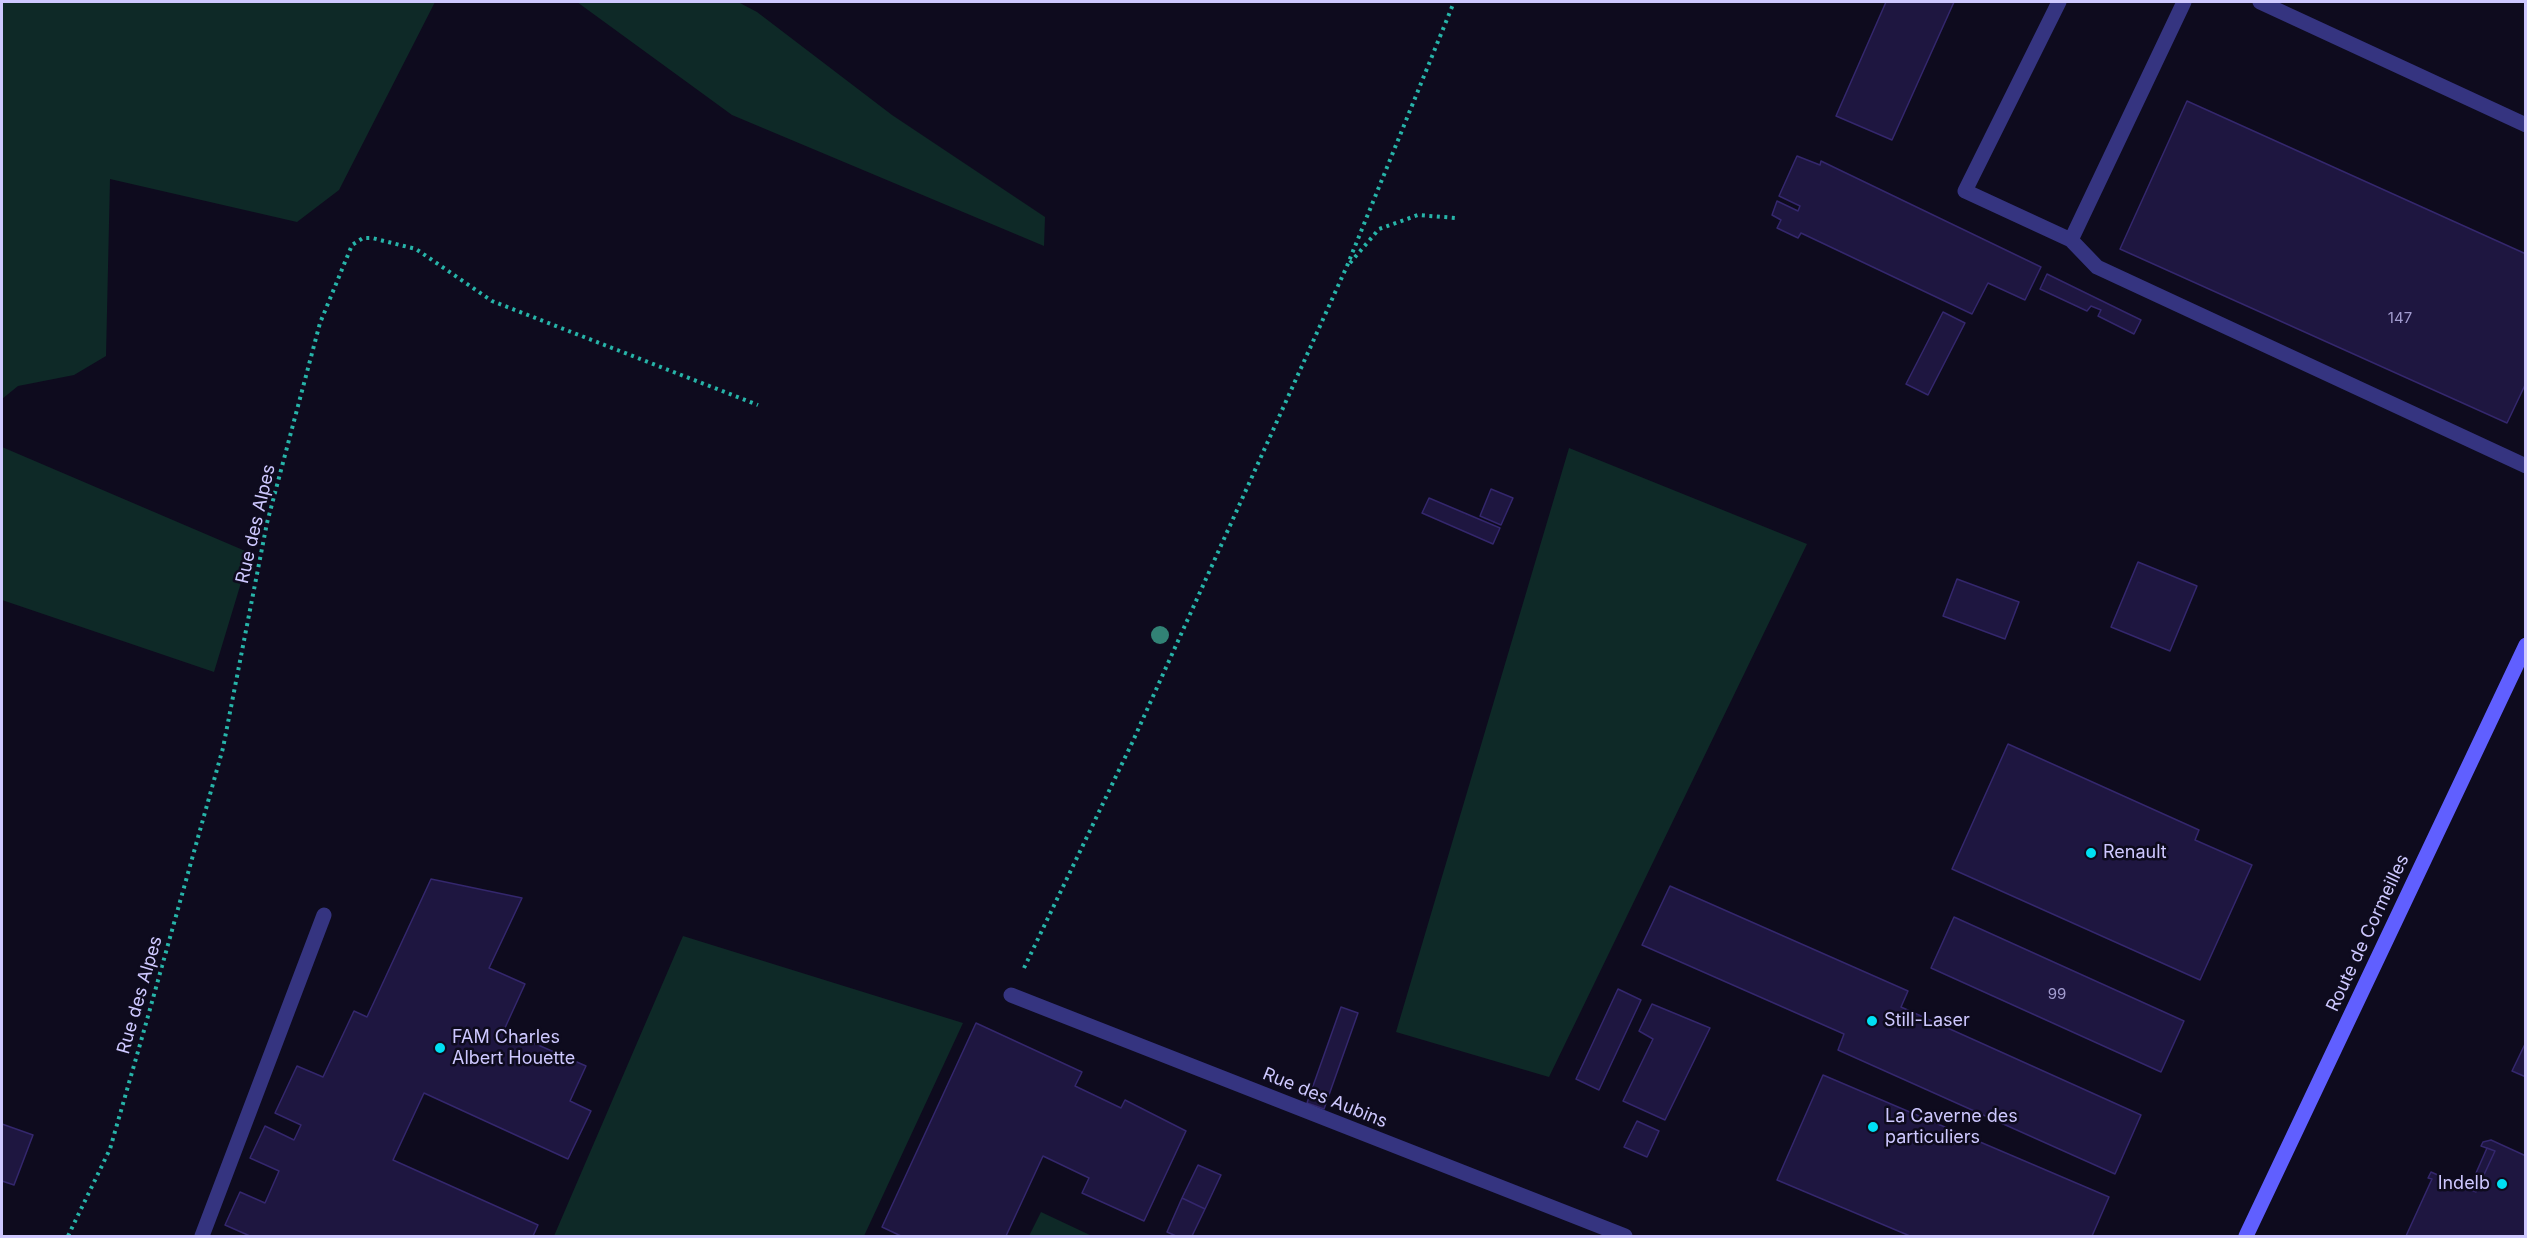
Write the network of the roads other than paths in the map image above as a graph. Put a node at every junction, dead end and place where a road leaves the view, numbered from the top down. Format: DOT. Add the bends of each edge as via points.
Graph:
graph roads {
  1 [pos="2059,2"];
  2 [pos="2184,2"];
  3 [pos="2260,2"];
  4 [pos="2526,125"];
  5 [pos="2072,240"];
  6 [pos="2526,466"];
  7 [pos="2526,645"];
  8 [pos="324,915"];
  9 [pos="1011,995"];
  10 [pos="202,1236"];
  11 [pos="1624,1236"];
  12 [pos="2246,1236"];
  1 -- 5 [label="street" via="1965,191"];
  2 -- 5 [label="street"];
  3 -- 4 [label="street"];
  5 -- 6 [label="street" via="2097,267"];
  7 -- 12 [label="main road, Route de Cormeilles"];
  8 -- 10 [label="street"];
  9 -- 11 [label="street, Rue des Aubins"];
}
